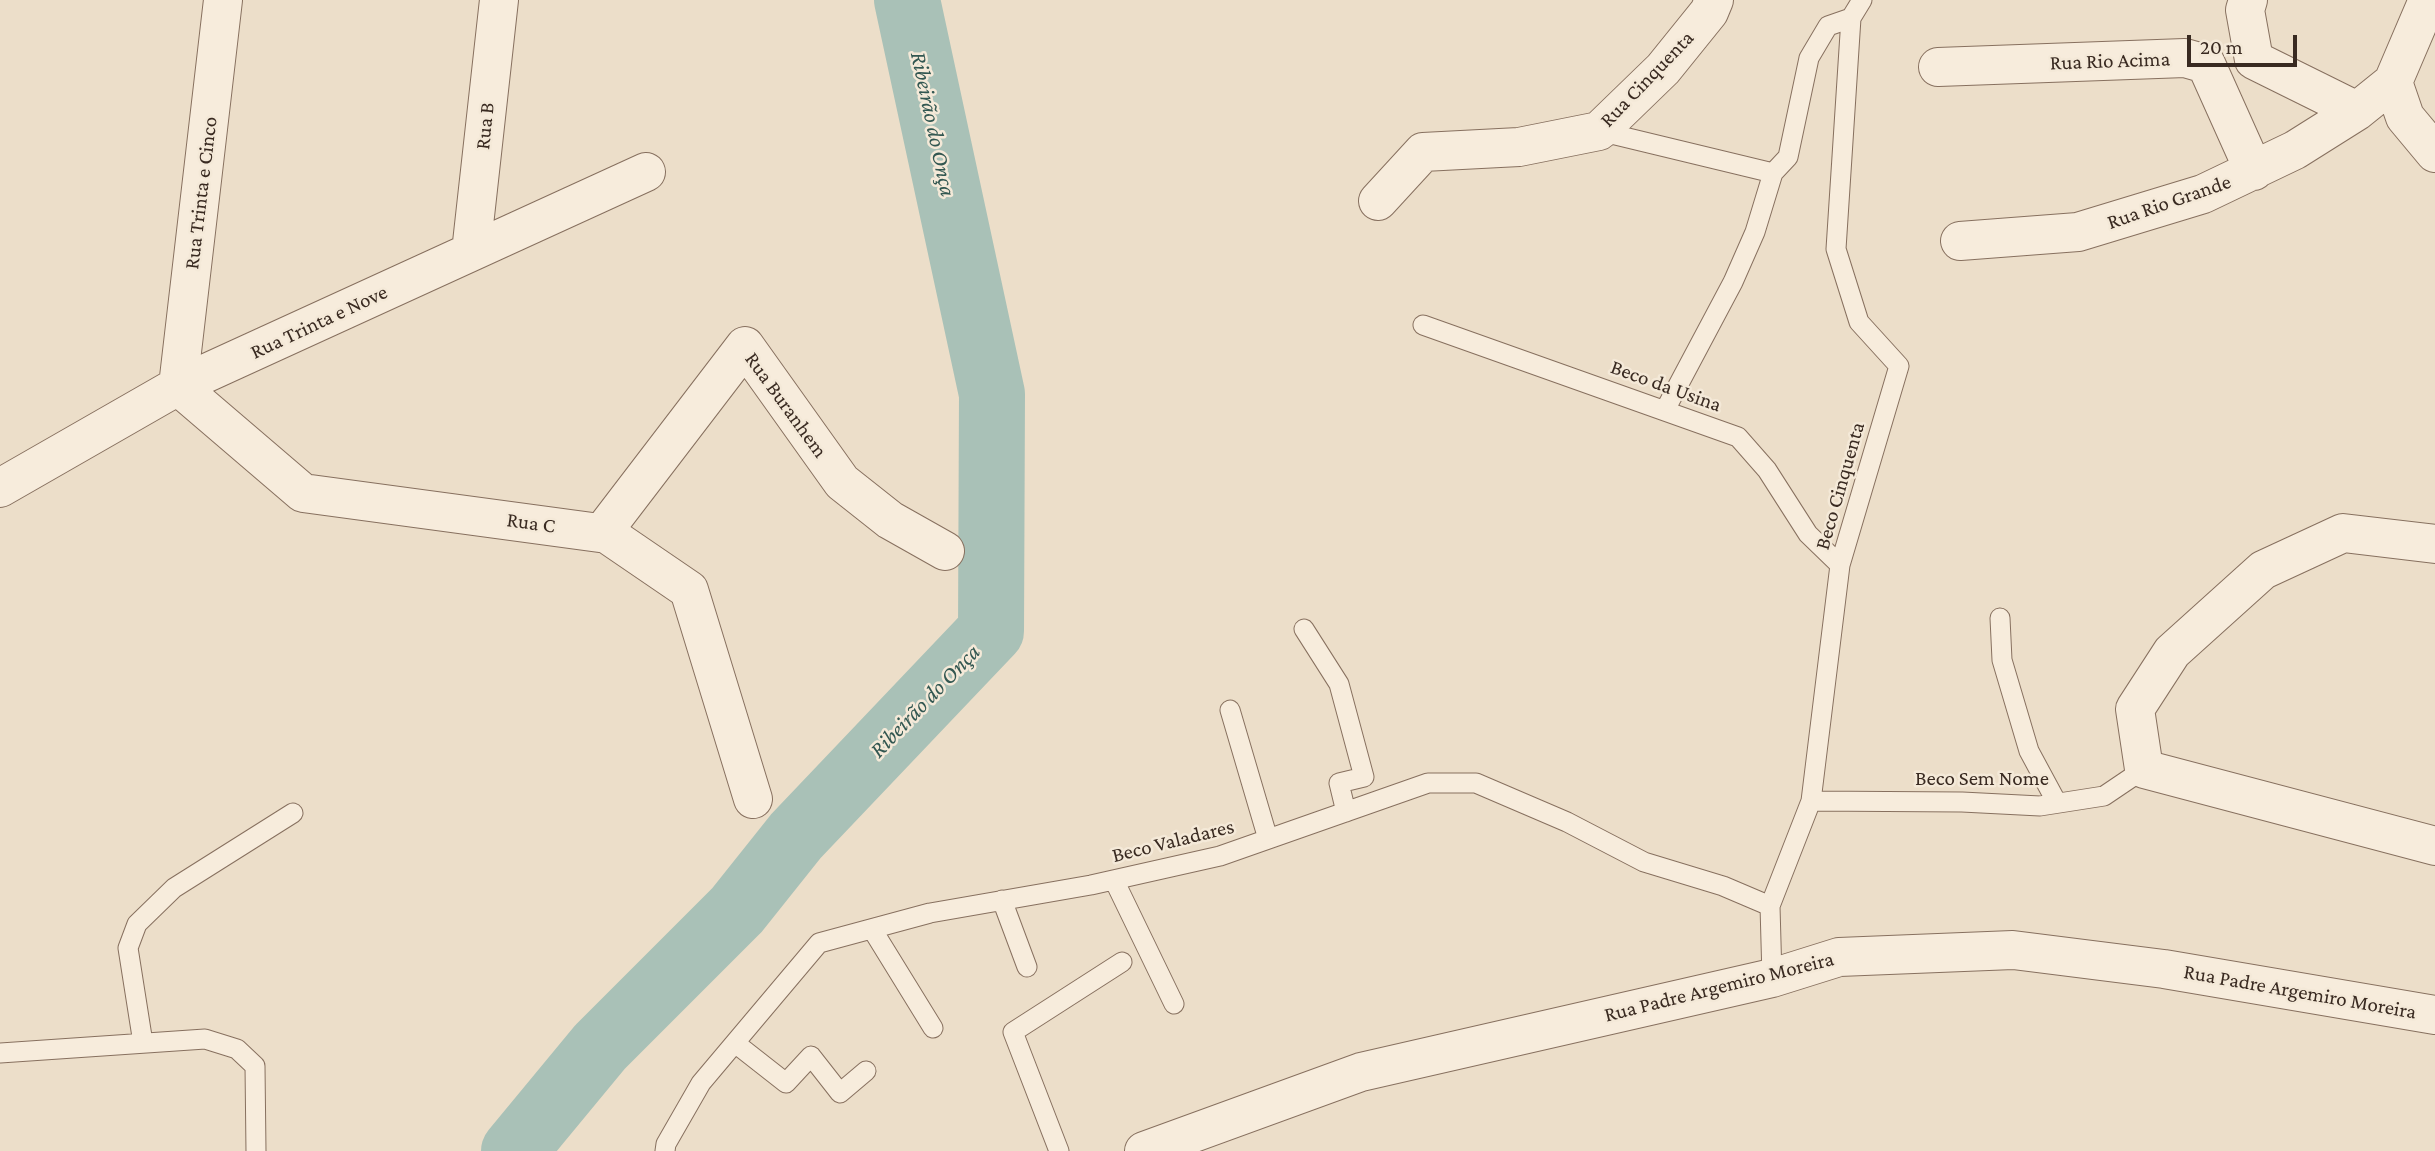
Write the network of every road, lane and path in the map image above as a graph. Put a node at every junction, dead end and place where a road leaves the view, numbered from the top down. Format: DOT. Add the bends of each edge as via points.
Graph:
graph roads {
  1 [pos="223,0"];
  2 [pos="499,0"];
  3 [pos="1714,0"];
  4 [pos="1862,0"];
  5 [pos="2248,0"];
  6 [pos="2428,0"];
  7 [pos="1851,18"];
  8 [pos="1938,67"];
  9 [pos="2393,82"];
  10 [pos="2357,111"];
  11 [pos="1599,131"];
  12 [pos="2435,153"];
  13 [pos="2254,171"];
  14 [pos="646,172"];
  15 [pos="1773,173"];
  16 [pos="1378,201"];
  17 [pos="1960,241"];
  18 [pos="471,252"];
  19 [pos="1423,325"];
  20 [pos="178,386"];
  21 [pos="1665,410"];
  22 [pos="0,488"];
  23 [pos="602,533"];
  24 [pos="2435,544"];
  25 [pos="946,551"];
  26 [pos="1840,565"];
  27 [pos="2000,618"];
  28 [pos="1304,629"];
  29 [pos="1230,710"];
  30 [pos="2144,769"];
  31 [pos="753,799"];
  32 [pos="1811,801"];
  33 [pos="2057,803"];
  34 [pos="1346,812"];
  35 [pos="293,813"];
  36 [pos="1268,839"];
  37 [pos="2435,846"];
  38 [pos="1114,880"];
  39 [pos="1002,900"];
  40 [pos="1770,906"];
  41 [pos="872,929"];
  42 [pos="1122,962"];
  43 [pos="1027,967"];
  44 [pos="1772,978"];
  45 [pos="1174,1004"];
  46 [pos="2435,1015"];
  47 [pos="933,1028"];
  48 [pos="143,1043"];
  49 [pos="736,1043"];
  50 [pos="0,1053"];
  51 [pos="866,1071"];
  52 [pos="256,1151"];
  53 [pos="665,1151"];
  54 [pos="1059,1151"];
  55 [pos="1144,1151"];
  1 -- 20 [label="street, Rua Trinta e Cinco"];
  2 -- 18 [label="street, Rua B"];
  3 -- 11 [label="street, Rua Cinquenta" via="1663,69"];
  4 -- 7 [label="lane"];
  5 -- 10 [label="street" via="2245,10 2254,61"];
  6 -- 9 [label="street"];
  7 -- 15 [label="lane" via="1828,26 1809,58 1788,157"];
  7 -- 26 [label="lane, Beco Cinquenta" via="1836,249 1859,322 1899,366"];
  8 -- 13 [label="street, Rua Rio Acima" via="2185,58 2206,64"];
  9 -- 10 [label="street, Rua Rio Grande"];
  9 -- 12 [label="street" via="2405,117"];
  10 -- 13 [label="street, Rua Rio Grande"];
  11 -- 15 [label="lane"];
  11 -- 16 [label="street, Rua Cinquenta" via="1519,147 1423,152"];
  13 -- 17 [label="street, Rua Rio Grande" via="2203,194 2078,232"];
  14 -- 18 [label="street, Rua Trinta e Nove"];
  15 -- 21 [label="lane" via="1733,282"];
  18 -- 20 [label="street, Rua Trinta e Nove"];
  19 -- 21 [label="lane, Beco da Usina"];
  20 -- 22 [label="street, Rua Trinta e Nove"];
  20 -- 23 [label="street, Rua C" via="303,493"];
  21 -- 26 [label="lane, Beco da Usina" via="1738,437 1767,470 1808,534"];
  23 -- 25 [label="street, Rua Buranhem" via="746,346 842,482 890,520"];
  23 -- 31 [label="street, Rua C" via="690,590"];
  24 -- 30 [label="street" via="2343,533 2263,570 2172,652 2135,709"];
  26 -- 32 [label="lane, Beco Cinquenta"];
  27 -- 33 [label="lane" via="2002,660 2029,751"];
  28 -- 34 [label="lane" via="1339,684 1364,777 1339,783"];
  29 -- 36 [label="lane"];
  30 -- 33 [label="lane, Beco Sem Nome" via="2104,796"];
  30 -- 37 [label="street"];
  32 -- 33 [label="lane, Beco Sem Nome"];
  32 -- 40 [label="lane, Beco Cinquenta"];
  34 -- 36 [label="lane, Beco Valadares"];
  34 -- 40 [label="lane, Beco Valadares" via="1428,783 1476,783 1644,862"];
  35 -- 48 [label="lane" via="174,888 137,924 128,948"];
  36 -- 38 [label="lane, Beco Valadares" via="1220,856"];
  38 -- 39 [label="lane, Beco Valadares"];
  38 -- 45 [label="lane"];
  39 -- 41 [label="lane, Beco Valadares"];
  39 -- 43 [label="lane"];
  40 -- 44 [label="lane, Beco Cinquenta"];
  41 -- 47 [label="lane"];
  41 -- 49 [label="lane, Beco Valadares" via="819,943"];
  42 -- 54 [label="lane" via="1013,1032"];
  44 -- 46 [label="street, Rua Padre Argemiro Moreira" via="1839,957 2013,950 2164,969"];
  44 -- 55 [label="street, Rua Padre Argemiro Moreira" via="1360,1072"];
  48 -- 50 [label="lane"];
  48 -- 52 [label="lane" via="205,1039 237,1049 255,1066"];
  49 -- 51 [label="lane" via="786,1083 811,1056 840,1093"];
  49 -- 53 [label="lane, Beco Valadares" via="701,1083"];
}
